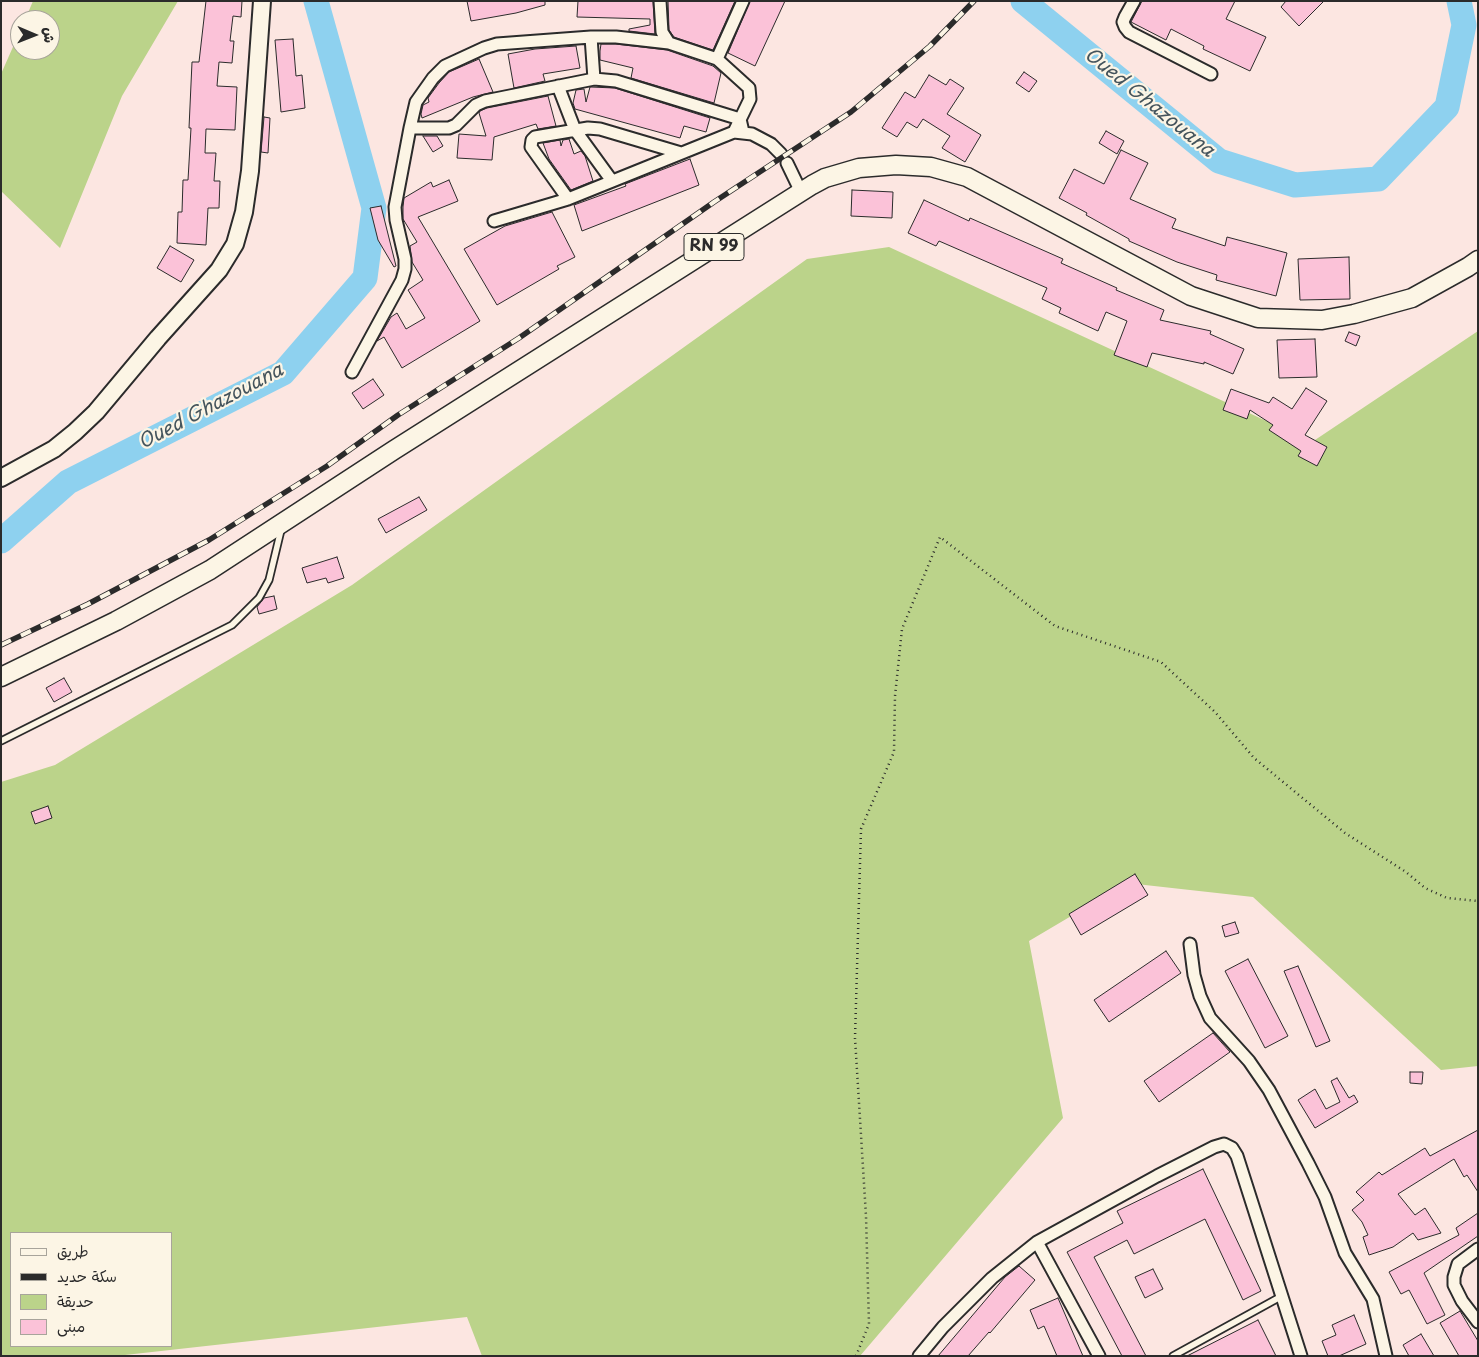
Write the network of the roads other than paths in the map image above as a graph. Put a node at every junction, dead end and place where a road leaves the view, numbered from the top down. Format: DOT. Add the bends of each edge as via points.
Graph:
graph roads {
  1 [pos="262,1"];
  2 [pos="660,1"];
  3 [pos="744,1"];
  4 [pos="1134,1"];
  5 [pos="591,38"];
  6 [pos="670,43"];
  7 [pos="717,59"];
  8 [pos="1211,74"];
  9 [pos="594,79"];
  10 [pos="558,86"];
  11 [pos="740,118"];
  12 [pos="410,128"];
  13 [pos="575,130"];
  14 [pos="739,132"];
  15 [pos="681,153"];
  16 [pos="612,181"];
  17 [pos="801,192"];
  18 [pos="568,199"];
  19 [pos="494,221"];
  20 [pos="1478,260"];
  21 [pos="352,372"];
  22 [pos="1,478"];
  23 [pos="282,523"];
  24 [pos="1,677"];
  25 [pos="1,741"];
  26 [pos="1190,944"];
  27 [pos="1037,1242"];
  28 [pos="1478,1249"];
  29 [pos="1282,1296"];
  30 [pos="1478,1322"];
  31 [pos="919,1356"];
  32 [pos="1098,1356"];
  33 [pos="1173,1356"];
  34 [pos="1301,1356"];
  35 [pos="1386,1356"];
  1 -- 22 [label="main road" via="250,171 235,244 219,270 96,412 54,449"];
  2 -- 6 [label="street" via="662,32"];
  3 -- 7 [label="street"];
  4 -- 8 [label="street" via="1123,22 1129,32"];
  5 -- 6 [label="street" via="616,37"];
  5 -- 9 [label="street"];
  5 -- 12 [label="street" via="497,44 445,66 416,102"];
  6 -- 7 [label="street"];
  7 -- 11 [label="street" via="749,88 750,99"];
  9 -- 10 [label="street"];
  9 -- 11 [label="street" via="616,80"];
  10 -- 12 [label="street" via="485,101 449,128"];
  10 -- 13 [label="street"];
  11 -- 14 [label="street"];
  12 -- 21 [label="street" via="396,207 406,269"];
  13 -- 15 [label="street" via="600,129"];
  13 -- 16 [label="street"];
  13 -- 18 [label="street" via="535,137 531,143"];
  14 -- 15 [label="street"];
  14 -- 17 [label="street" via="752,134 771,144 784,158"];
  15 -- 16 [label="street"];
  16 -- 18 [label="street"];
  17 -- 20 [label="main road, RN 99" via="825,178 858,168 931,167 967,177 1191,296 1258,318 1322,320 1354,314 1412,298"];
  17 -- 23 [label="main road, RN 99"];
  18 -- 19 [label="street"];
  23 -- 24 [label="main road, RN 99" via="210,570"];
  23 -- 25 [label="lane" via="269,580 260,598 232,625"];
  26 -- 35 [label="street" via="1194,975 1210,1018 1249,1061 1269,1090 1308,1163 1325,1196 1345,1253 1373,1299"];
  27 -- 29 [label="street" via="1214,1146 1224,1144 1237,1156"];
  27 -- 31 [label="street" via="992,1278"];
  27 -- 32 [label="street"];
  28 -- 30 [label="street" via="1458,1264 1454,1277 1454,1285 1462,1301"];
  29 -- 33 [label="lane"];
  29 -- 34 [label="street"];
}
